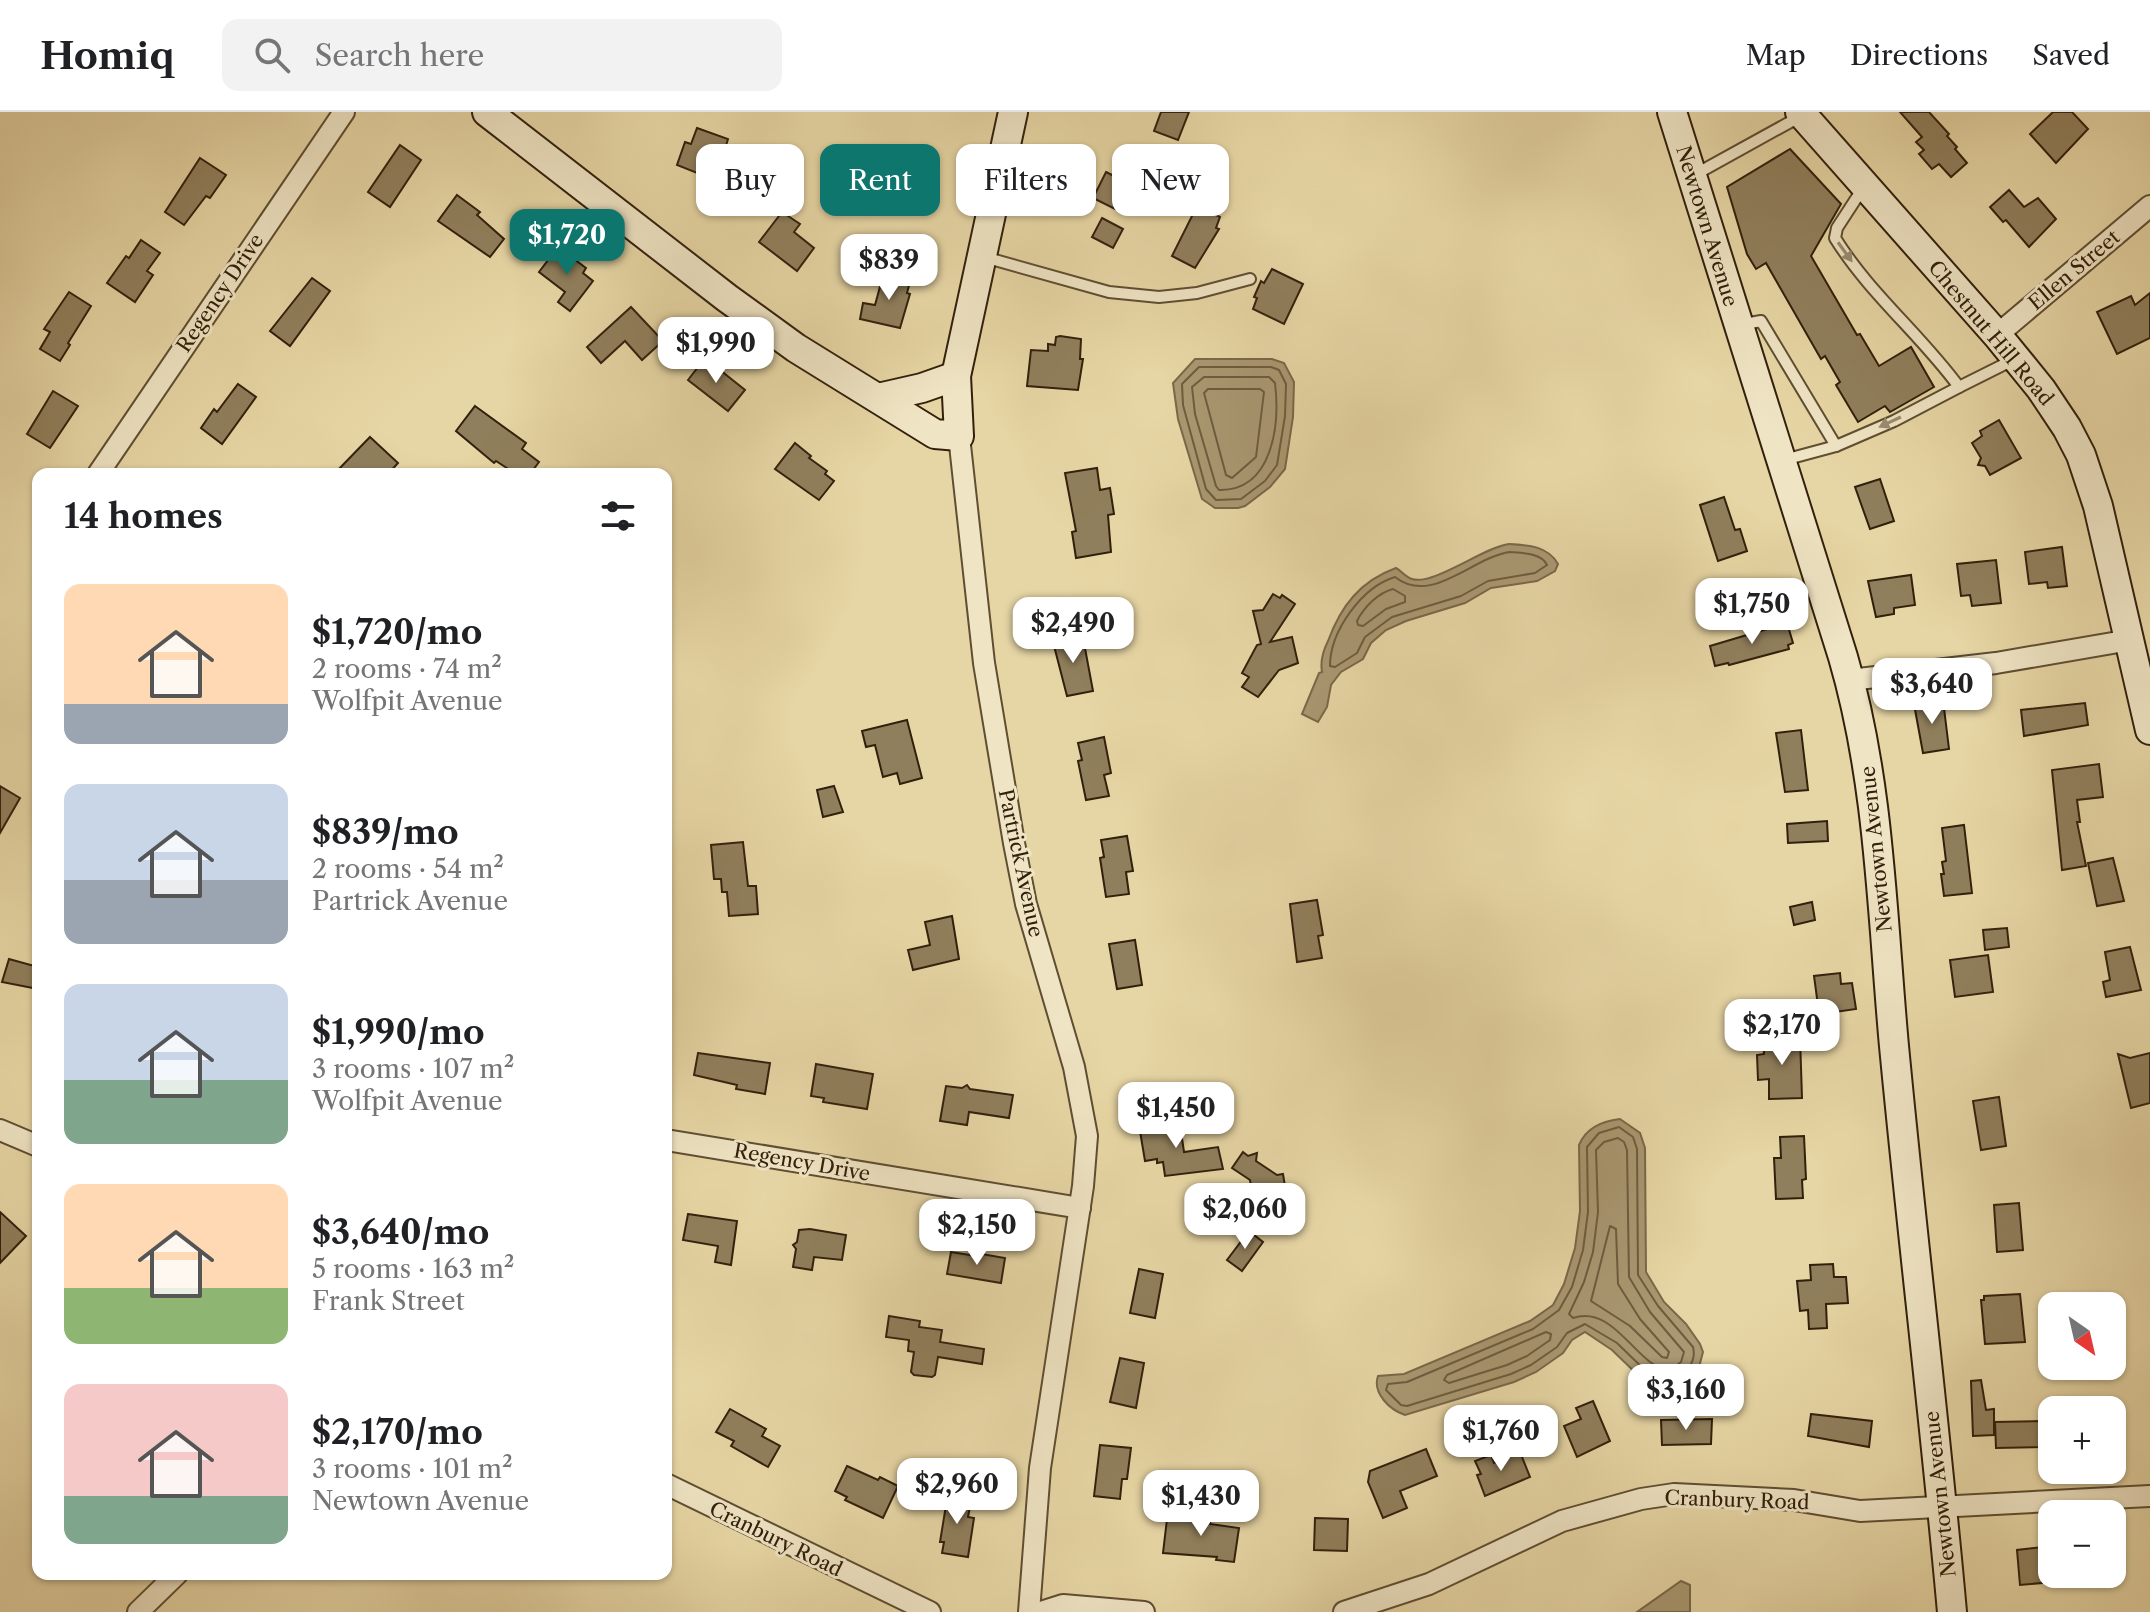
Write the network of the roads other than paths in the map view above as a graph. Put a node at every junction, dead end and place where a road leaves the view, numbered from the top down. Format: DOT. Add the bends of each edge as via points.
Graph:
graph roads {
  1 [pos="344,112"];
  2 [pos="487,112"];
  3 [pos="1013,112"];
  4 [pos="1672,112"];
  5 [pos="1801,114"];
  6 [pos="1692,176"];
  7 [pos="1864,186"];
  8 [pos="2150,206"];
  9 [pos="982,257"];
  10 [pos="1250,279"];
  11 [pos="1737,326"];
  12 [pos="1997,335"];
  13 [pos="2017,358"];
  14 [pos="956,376"];
  15 [pos="1959,387"];
  16 [pos="878,398"];
  17 [pos="959,436"];
  18 [pos="1836,446"];
  19 [pos="1780,461"];
  20 [pos="102,468"];
  21 [pos="2130,640"];
  22 [pos="1850,680"];
  23 [pos="2150,730"];
  24 [pos="0,1130"];
  25 [pos="672,1141"];
  26 [pos="32,1143"];
  27 [pos="1080,1208"];
  28 [pos="672,1487"];
  29 [pos="2150,1496"];
  30 [pos="1940,1506"];
  31 [pos="171,1580"];
  32 [pos="138,1612"];
  33 [pos="930,1612"];
  34 [pos="1029,1612"];
  35 [pos="1041,1612"];
  36 [pos="1144,1612"];
  37 [pos="1344,1612"];
  38 [pos="1952,1612"];
  1 -- 20 [label="street, Regency Drive"];
  2 -- 16 [label="street" via="727,298"];
  3 -- 9 [label="street, Partrick Avenue"];
  4 -- 6 [label="street, Newtown Avenue"];
  5 -- 6 [label="lane"];
  5 -- 7 [label="street, Chestnut Hill Road"];
  6 -- 11 [label="street, Newtown Avenue"];
  7 -- 12 [label="street, Chestnut Hill Road"];
  7 -- 15 [label="lane, one-way" via="1835,238"];
  8 -- 12 [label="street, Ellen Street"];
  9 -- 10 [label="lane" via="1109,292 1159,297"];
  9 -- 14 [label="street, Partrick Avenue"];
  11 -- 18 [label="lane" via="1761,321"];
  11 -- 19 [label="street, Newtown Avenue"];
  12 -- 13 [label="street, Chestnut Hill Road"];
  13 -- 15 [label="lane"];
  13 -- 21 [label="street, Chestnut Hill Road" via="2055,408 2081,455"];
  14 -- 16 [label="street"];
  14 -- 17 [label="street, Partrick Avenue"];
  15 -- 18 [label="lane, one-way"];
  16 -- 17 [label="street" via="935,434"];
  17 -- 27 [label="street, Partrick Avenue" via="984,663 1017,859 1085,1118"];
  18 -- 19 [label="lane"];
  19 -- 22 [label="street, Newtown Avenue"];
  21 -- 22 [label="street"];
  21 -- 23 [label="street, Chestnut Hill Road"];
  22 -- 30 [label="street, Newtown Avenue" via="1873,806"];
  24 -- 26 [label="street"];
  25 -- 27 [label="street, Regency Drive"];
  27 -- 34 [label="street, Partrick Avenue" via="1040,1468"];
  28 -- 33 [label="street, Cranbury Road"];
  29 -- 30 [label="street, Cranbury Road"];
  30 -- 37 [label="street, Cranbury Road" via="1860,1511 1794,1500 1674,1494 1641,1499 1562,1521 1429,1584"];
  30 -- 38 [label="street, Newtown Avenue"];
  31 -- 32 [label="street"];
  35 -- 36 [label="street" via="1063,1605"];
}
